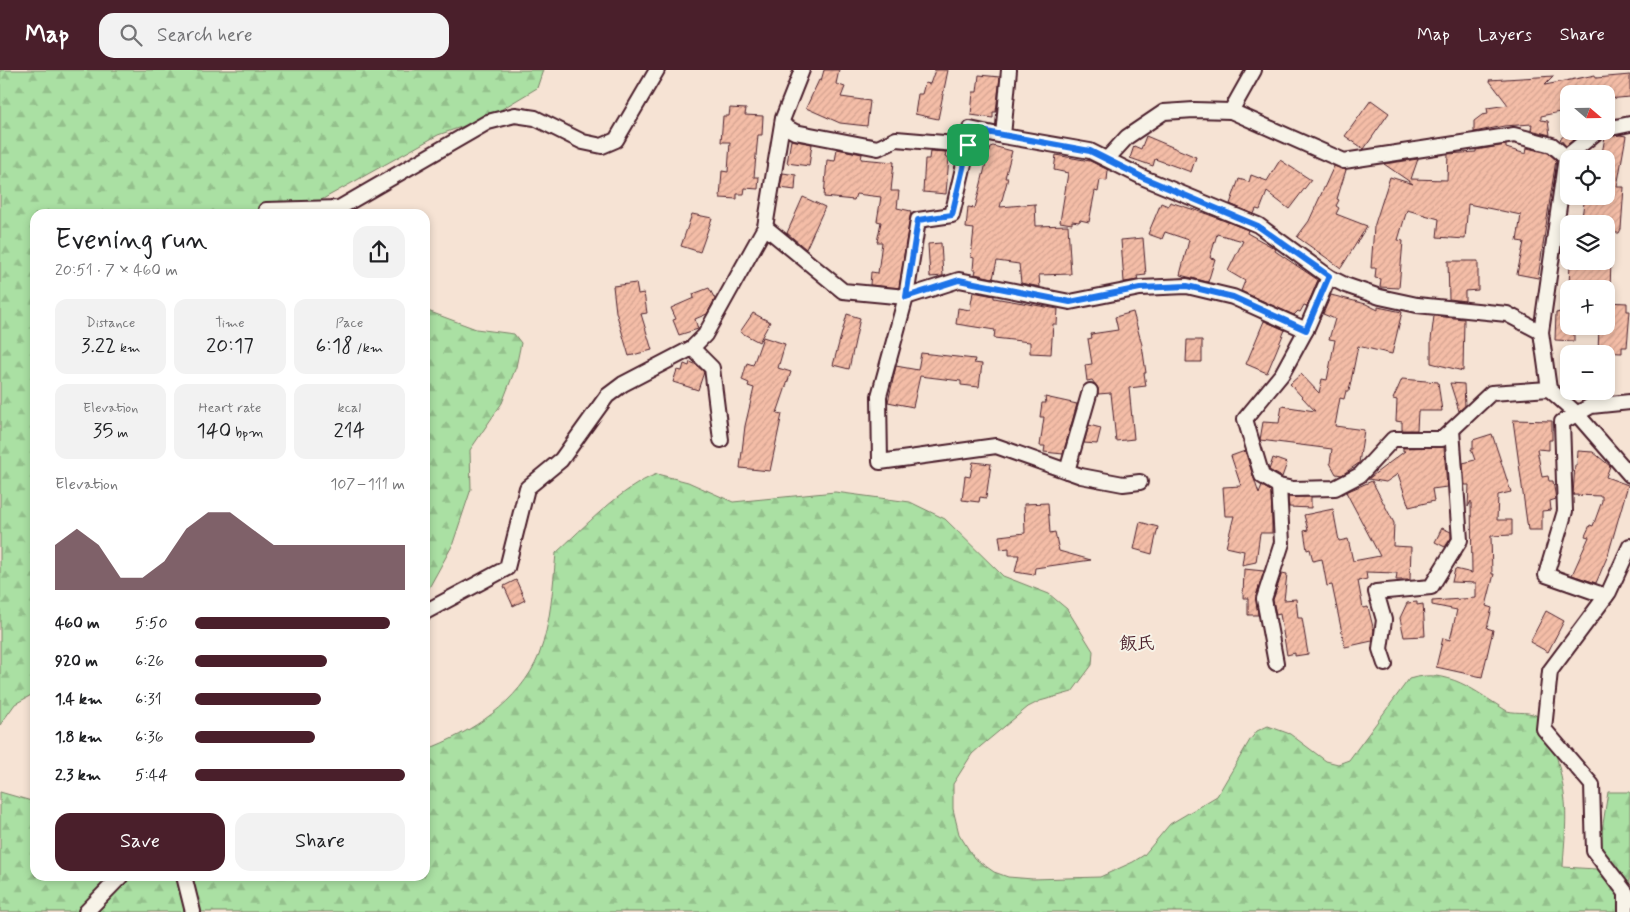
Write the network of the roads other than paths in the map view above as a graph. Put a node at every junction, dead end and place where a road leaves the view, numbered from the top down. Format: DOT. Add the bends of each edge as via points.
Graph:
graph roads {
  1 [pos="657,70"];
  2 [pos="802,70"];
  3 [pos="1009,70"];
  4 [pos="1254,70"];
  5 [pos="1231,111"];
  6 [pos="1630,124"];
  7 [pos="782,125"];
  8 [pos="1615,127"];
  9 [pos="1003,136"];
  10 [pos="1587,140"];
  11 [pos="968,145"];
  12 [pos="1575,150"];
  13 [pos="1560,151"];
  14 [pos="1107,159"];
  15 [pos="1560,201"];
  16 [pos="302,209"];
  17 [pos="764,227"];
  18 [pos="1329,276"];
  19 [pos="906,297"];
  20 [pos="1306,330"];
  21 [pos="1542,332"];
  22 [pos="692,348"];
  23 [pos="1549,389"];
  24 [pos="1090,391"];
  25 [pos="1630,402"];
  26 [pos="1576,413"];
  27 [pos="1452,430"];
  28 [pos="721,440"];
  29 [pos="1067,471"];
  30 [pos="1630,476"];
  31 [pos="1140,482"];
  32 [pos="1279,486"];
  33 [pos="1630,546"];
  34 [pos="1606,596"];
  35 [pos="430,609"];
  36 [pos="1276,663"];
  37 [pos="1385,664"];
  38 [pos="116,881"];
  39 [pos="185,881"];
  40 [pos="86,912"];
  41 [pos="193,912"];
  42 [pos="1626,912"];
  1 -- 16 [label="street" via="616,140 602,146 583,142 536,118 515,115 488,122 339,208"];
  2 -- 7 [label="street"];
  3 -- 9 [label="street"];
  4 -- 5 [label="street"];
  5 -- 13 [label="street" via="1344,160 1514,135 1552,144"];
  5 -- 14 [label="street" via="1164,112 1127,136"];
  6 -- 8 [label="street"];
  7 -- 11 [label="street" via="795,132 878,148 896,139"];
  7 -- 17 [label="street"];
  9 -- 11 [label="street" via="970,129"];
  9 -- 14 [label="street" via="1090,151"];
  10 -- 12 [label="street"];
  11 -- 19 [label="street" via="952,215 918,220"];
  14 -- 18 [label="street" via="1258,226"];
  15 -- 21 [label="street"];
  17 -- 19 [label="street" via="843,291"];
  17 -- 22 [label="street" via="705,335"];
  18 -- 20 [label="street"];
  18 -- 21 [label="street" via="1380,297 1417,305 1507,314"];
  19 -- 20 [label="street" via="959,280 1070,302 1140,288 1187,286 1233,297"];
  19 -- 29 [label="street" via="879,396 880,462 996,446"];
  20 -- 32 [label="street" via="1282,374 1245,418 1262,476"];
  21 -- 23 [label="street"];
  22 -- 28 [label="street" via="712,368"];
  22 -- 35 [label="street" via="606,396 561,460 527,488 507,568"];
  23 -- 26 [label="street"];
  23 -- 27 [label="street" via="1491,392"];
  24 -- 29 [label="street"];
  25 -- 26 [label="street" via="1591,406"];
  26 -- 30 [label="street"];
  26 -- 34 [label="street" via="1562,422 1565,511 1546,575"];
  27 -- 32 [label="street" via="1442,439 1393,439 1360,475 1335,488"];
  27 -- 37 [label="street" via="1460,540 1431,587 1376,592 1384,620 1380,649"];
  29 -- 31 [label="street" via="1123,484"];
  32 -- 36 [label="street" via="1282,542 1264,599"];
  33 -- 34 [label="street"];
  34 -- 42 [label="street" via="1550,671 1544,729 1592,785 1594,851 1626,893"];
  38 -- 40 [label="street"];
  39 -- 41 [label="street"];
}
